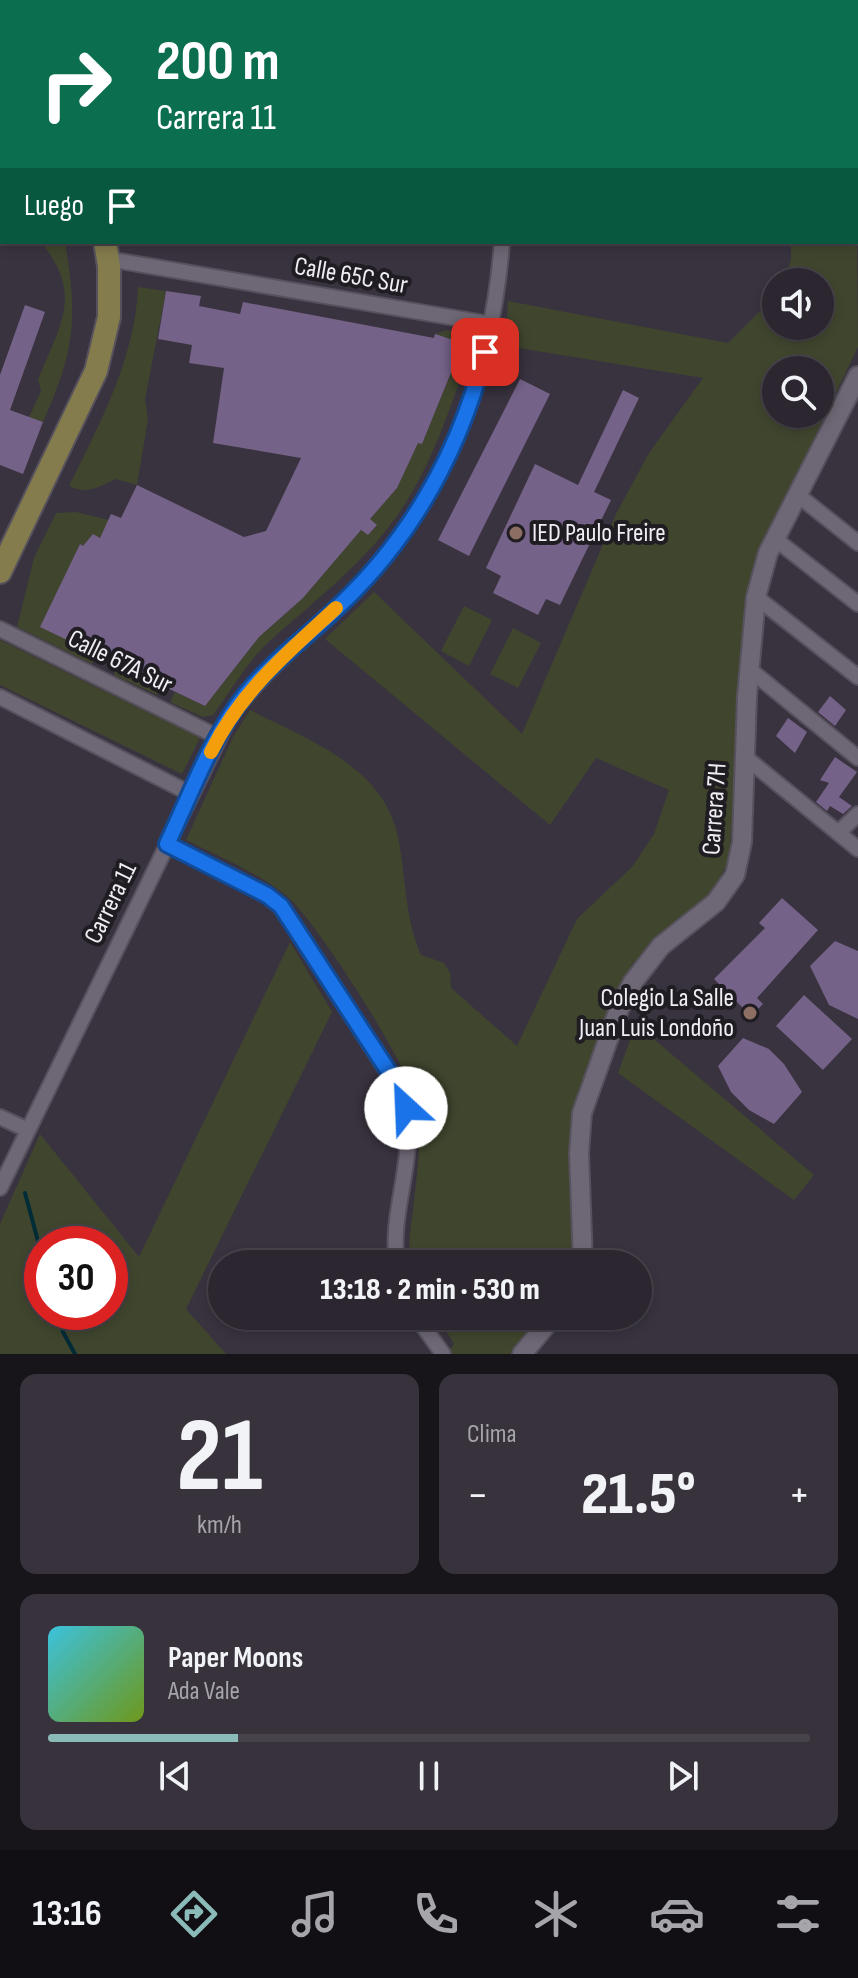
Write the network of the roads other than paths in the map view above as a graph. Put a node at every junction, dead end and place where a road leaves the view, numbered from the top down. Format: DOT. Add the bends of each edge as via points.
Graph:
graph roads {
  1 [pos="502,244"];
  2 [pos="106,250"];
  3 [pos="491,324"];
  4 [pos="858,376"];
  5 [pos="799,496"];
  6 [pos="775,539"];
  7 [pos="857,540"];
  8 [pos="0,572"];
  9 [pos="756,597"];
  10 [pos="858,604"];
  11 [pos="0,629"];
  12 [pos="749,669"];
  13 [pos="858,677"];
  14 [pos="0,697"];
  15 [pos="218,737"];
  16 [pos="856,753"];
  17 [pos="745,757"];
  18 [pos="191,794"];
  19 [pos="858,814"];
  20 [pos="838,833"];
  21 [pos="167,844"];
  22 [pos="858,849"];
  23 [pos="0,1117"];
  24 [pos="28,1130"];
  25 [pos="0,1188"];
  26 [pos="395,1250"];
  27 [pos="582,1250"];
  28 [pos="426,1330"];
  29 [pos="542,1330"];
  30 [pos="443,1354"];
  31 [pos="522,1354"];
  1 -- 3 [label="street, Carrera 11"];
  2 -- 3 [label="street, Calle 65C Sur"];
  2 -- 8 [label="main road" via="109,317 96,371"];
  3 -- 15 [label="street, Carrera 11" via="463,423 420,511 356,589 262,676"];
  4 -- 5 [label="street, Carrera 7H"];
  5 -- 6 [label="street, Carrera 7H"];
  5 -- 7 [label="street"];
  6 -- 9 [label="street, Carrera 7H"];
  6 -- 10 [label="street"];
  9 -- 12 [label="street, Carrera 7H"];
  9 -- 13 [label="street"];
  11 -- 15 [label="street, Calle 67A Sur"];
  12 -- 16 [label="street"];
  12 -- 17 [label="street, Carrera 7H"];
  14 -- 18 [label="street"];
  15 -- 18 [label="street, Carrera 11"];
  17 -- 20 [label="street"];
  17 -- 27 [label="street, Carrera 7H" via="742,842 735,875 716,902 661,946 633,982 582,1113"];
  18 -- 21 [label="street, Carrera 11"];
  19 -- 20 [label="street"];
  20 -- 22 [label="street"];
  21 -- 24 [label="street, Carrera 11"];
  21 -- 26 [label="street" via="281,906 399,1090 406,1108 408,1146"];
  23 -- 24 [label="street"];
  24 -- 25 [label="street, Carrera 11"];
  28 -- 30 [label="street"];
  29 -- 31 [label="street"];
}
